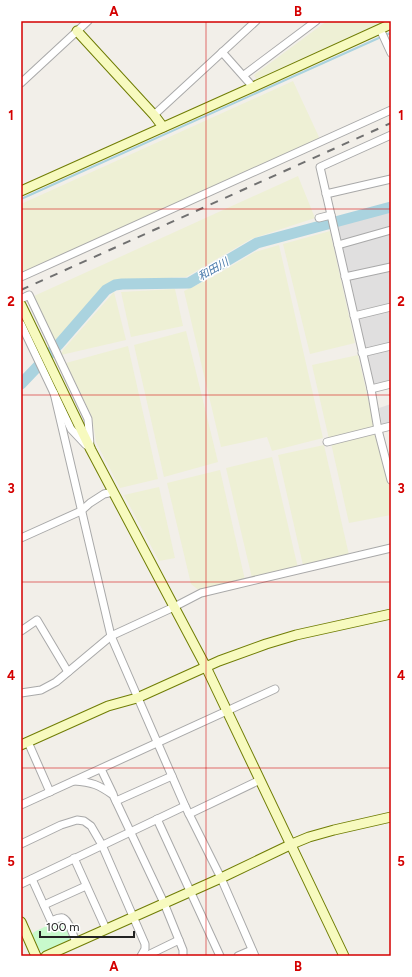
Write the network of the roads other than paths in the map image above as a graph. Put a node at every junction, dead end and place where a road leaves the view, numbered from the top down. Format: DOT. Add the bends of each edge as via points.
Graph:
graph roads {
  1 [pos="88,21"];
  2 [pos="256,21"];
  3 [pos="316,21"];
  4 [pos="391,24"];
  5 [pos="381,31"];
  6 [pos="77,32"];
  7 [pos="222,52"];
  8 [pos="391,53"];
  9 [pos="244,76"];
  10 [pos="21,83"];
  11 [pos="253,87"];
  12 [pos="391,110"];
  13 [pos="154,115"];
  14 [pos="163,127"];
  15 [pos="391,135"];
  16 [pos="391,179"];
  17 [pos="21,191"];
  18 [pos="326,194"];
  19 [pos="331,216"];
  20 [pos="319,218"];
  21 [pos="391,230"];
  22 [pos="338,245"];
  23 [pos="391,267"];
  24 [pos="21,276"];
  25 [pos="345,277"];
  26 [pos="21,299"];
  27 [pos="21,305"];
  28 [pos="391,307"];
  29 [pos="354,316"];
  30 [pos="21,324"];
  31 [pos="391,346"];
  32 [pos="362,353"];
  33 [pos="391,384"];
  34 [pos="371,389"];
  35 [pos="54,393"];
  36 [pos="391,426"];
  37 [pos="378,430"];
  38 [pos="327,442"];
  39 [pos="91,450"];
  40 [pos="389,460"];
  41 [pos="391,480"];
  42 [pos="113,492"];
  43 [pos="81,511"];
  44 [pos="21,538"];
  45 [pos="391,548"];
  46 [pos="174,607"];
  47 [pos="391,614"];
  48 [pos="21,631"];
  49 [pos="111,636"];
  50 [pos="206,667"];
  51 [pos="68,672"];
  52 [pos="275,689"];
  53 [pos="21,693"];
  54 [pos="137,698"];
  55 [pos="227,711"];
  56 [pos="24,744"];
  57 [pos="158,744"];
  58 [pos="101,769"];
  59 [pos="172,776"];
  60 [pos="260,780"];
  61 [pos="72,781"];
  62 [pos="50,792"];
  63 [pos="115,798"];
  64 [pos="21,805"];
  65 [pos="186,806"];
  66 [pos="189,814"];
  67 [pos="391,817"];
  68 [pos="157,819"];
  69 [pos="129,832"];
  70 [pos="21,844"];
  71 [pos="292,844"];
  72 [pos="102,845"];
  73 [pos="74,858"];
  74 [pos="32,878"];
  75 [pos="221,878"];
  76 [pos="21,884"];
  77 [pos="86,886"];
  78 [pos="190,892"];
  79 [pos="164,903"];
  80 [pos="44,905"];
  81 [pos="133,917"];
  82 [pos="21,922"];
  83 [pos="106,929"];
  84 [pos="23,934"];
  85 [pos="179,940"];
  86 [pos="76,943"];
  87 [pos="254,953"];
  88 [pos="36,956"];
  89 [pos="46,956"];
  90 [pos="141,956"];
  91 [pos="146,956"];
  92 [pos="183,956"];
  93 [pos="220,956"];
  94 [pos="238,956"];
  95 [pos="344,956"];
  1 -- 6 [label="street"];
  2 -- 7 [label="street"];
  3 -- 9 [label="street"];
  4 -- 5 [label="street"];
  5 -- 8 [label="street"];
  5 -- 11 [label="street"];
  6 -- 10 [label="street"];
  6 -- 13 [label="street"];
  7 -- 9 [label="street"];
  7 -- 13 [label="street"];
  9 -- 11 [label="street"];
  11 -- 14 [label="street"];
  12 -- 24 [label="street"];
  13 -- 14 [label="street"];
  14 -- 17 [label="street"];
  15 -- 18 [label="street" via="320,167"];
  16 -- 18 [label="street"];
  18 -- 19 [label="street"];
  19 -- 20 [label="street"];
  19 -- 22 [label="street"];
  21 -- 22 [label="street"];
  22 -- 25 [label="street"];
  23 -- 25 [label="street"];
  25 -- 29 [label="street"];
  26 -- 39 [label="street" via="29,295 57,352 88,419"];
  27 -- 39 [label="street"];
  28 -- 29 [label="street"];
  29 -- 32 [label="street"];
  30 -- 35 [label="street"];
  31 -- 32 [label="street"];
  32 -- 34 [label="street"];
  33 -- 34 [label="street"];
  34 -- 37 [label="street"];
  35 -- 39 [label="street" via="71,429"];
  35 -- 43 [label="street"];
  36 -- 37 [label="street"];
  37 -- 38 [label="street"];
  37 -- 40 [label="street"];
  39 -- 42 [label="street"];
  40 -- 41 [label="street"];
  42 -- 43 [label="street" via="104,494"];
  42 -- 46 [label="street"];
  43 -- 44 [label="street"];
  43 -- 49 [label="street"];
  45 -- 46 [label="street" via="201,593"];
  46 -- 49 [label="street"];
  46 -- 50 [label="street"];
  47 -- 50 [label="street" via="296,635 259,646"];
  48 -- 51 [label="street" via="37,620"];
  49 -- 51 [label="street"];
  49 -- 54 [label="street"];
  50 -- 54 [label="street"];
  50 -- 55 [label="street"];
  51 -- 53 [label="street" via="41,690"];
  52 -- 55 [label="street"];
  54 -- 56 [label="street" via="108,706"];
  54 -- 57 [label="street"];
  55 -- 57 [label="street"];
  55 -- 60 [label="street"];
  56 -- 62 [label="street"];
  57 -- 58 [label="street"];
  57 -- 59 [label="street"];
  58 -- 61 [label="street"];
  58 -- 63 [label="street"];
  59 -- 63 [label="street"];
  59 -- 65 [label="street"];
  60 -- 66 [label="street"];
  60 -- 71 [label="street"];
  61 -- 62 [label="street"];
  61 -- 63 [label="street" via="102,786"];
  62 -- 64 [label="street"];
  63 -- 69 [label="street"];
  65 -- 66 [label="street"];
  65 -- 68 [label="street"];
  66 -- 75 [label="street"];
  67 -- 71 [label="street" via="334,830"];
  68 -- 69 [label="street"];
  68 -- 78 [label="street"];
  69 -- 72 [label="street"];
  69 -- 79 [label="street"];
  70 -- 72 [label="street" via="77,820 91,826"];
  71 -- 75 [label="street"];
  71 -- 95 [label="street"];
  72 -- 73 [label="street"];
  72 -- 81 [label="street"];
  73 -- 74 [label="street"];
  73 -- 77 [label="street"];
  74 -- 76 [label="street"];
  74 -- 80 [label="street"];
  75 -- 78 [label="street"];
  75 -- 87 [label="street"];
  77 -- 80 [label="street"];
  77 -- 83 [label="street"];
  78 -- 79 [label="street"];
  78 -- 93 [label="street"];
  79 -- 81 [label="street"];
  79 -- 85 [label="street"];
  80 -- 86 [label="street" via="51,921 61,917 67,921"];
  81 -- 83 [label="street"];
  81 -- 90 [label="street" via="146,944"];
  82 -- 84 [label="street"];
  83 -- 86 [label="street"];
  84 -- 88 [label="street"];
  85 -- 91 [label="street"];
  85 -- 92 [label="street"];
  86 -- 89 [label="street"];
  87 -- 94 [label="street"];
}
